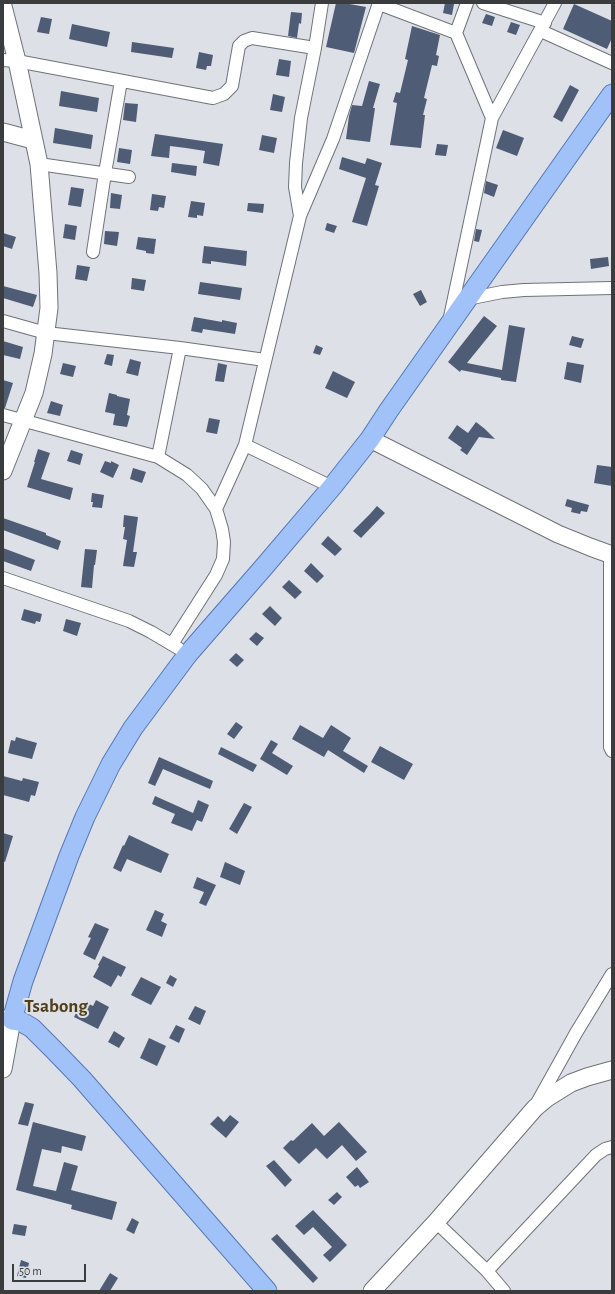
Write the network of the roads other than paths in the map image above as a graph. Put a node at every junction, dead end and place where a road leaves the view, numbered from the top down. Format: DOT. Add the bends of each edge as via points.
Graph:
graph roads {
  1 [pos="322,3"];
  2 [pos="379,3"];
  3 [pos="467,3"];
  4 [pos="483,3"];
  5 [pos="555,3"];
  6 [pos="3,6"];
  7 [pos="543,27"];
  8 [pos="456,33"];
  9 [pos="315,48"];
  10 [pos="10,61"];
  11 [pos="612,63"];
  12 [pos="121,81"];
  13 [pos="612,94"];
  14 [pos="492,118"];
  15 [pos="3,132"];
  16 [pos="33,140"];
  17 [pos="39,164"];
  18 [pos="104,173"];
  19 [pos="129,177"];
  20 [pos="300,216"];
  21 [pos="93,252"];
  22 [pos="612,288"];
  23 [pos="467,299"];
  24 [pos="3,321"];
  25 [pos="448,326"];
  26 [pos="46,333"];
  27 [pos="180,348"];
  28 [pos="265,360"];
  29 [pos="3,415"];
  30 [pos="24,420"];
  31 [pos="370,439"];
  32 [pos="245,445"];
  33 [pos="158,457"];
  34 [pos="3,471"];
  35 [pos="332,487"];
  36 [pos="216,509"];
  37 [pos="611,555"];
  38 [pos="3,578"];
  39 [pos="172,644"];
  40 [pos="188,654"];
  41 [pos="612,751"];
  42 [pos="612,974"];
  43 [pos="8,1019"];
  44 [pos="3,1069"];
  45 [pos="612,1070"];
  46 [pos="534,1108"];
  47 [pos="612,1147"];
  48 [pos="436,1222"];
  49 [pos="486,1271"];
  50 [pos="267,1291"];
  51 [pos="372,1291"];
  52 [pos="504,1291"];
  1 -- 9 [label="street"];
  2 -- 8 [label="street"];
  2 -- 20 [label="street" via="333,139"];
  3 -- 8 [label="street"];
  4 -- 7 [label="street"];
  5 -- 7 [label="street"];
  6 -- 10 [label="street"];
  7 -- 11 [label="street"];
  7 -- 14 [label="street"];
  8 -- 14 [label="street"];
  9 -- 12 [label="street" via="252,38 244,41 239,46 232,86 224,94 213,98"];
  9 -- 20 [label="street" via="301,118 296,163 295,187"];
  10 -- 12 [label="street"];
  10 -- 16 [label="street"];
  12 -- 18 [label="street"];
  13 -- 23 [label="main road"];
  14 -- 25 [label="street"];
  15 -- 16 [label="street"];
  16 -- 17 [label="street"];
  17 -- 18 [label="street"];
  17 -- 26 [label="street" via="48,273 49,308"];
  18 -- 19 [label="street"];
  18 -- 21 [label="street"];
  20 -- 28 [label="street"];
  22 -- 23 [label="street" via="524,290"];
  23 -- 25 [label="main road"];
  24 -- 26 [label="street"];
  25 -- 31 [label="main road"];
  26 -- 27 [label="street"];
  26 -- 30 [label="street" via="34,393"];
  27 -- 28 [label="street"];
  27 -- 33 [label="street"];
  28 -- 32 [label="street"];
  29 -- 30 [label="street"];
  30 -- 33 [label="street"];
  30 -- 34 [label="street"];
  31 -- 35 [label="main road"];
  31 -- 37 [label="street" via="558,534"];
  32 -- 35 [label="street"];
  32 -- 36 [label="street"];
  33 -- 36 [label="street" via="187,475 202,489"];
  35 -- 40 [label="main road"];
  36 -- 39 [label="street" via="224,542 223,559 216,575"];
  37 -- 41 [label="street"];
  38 -- 39 [label="street" via="129,621"];
  39 -- 40 [label="street"];
  40 -- 43 [label="main road" via="133,728 94,798 69,856"];
  42 -- 46 [label="street"];
  43 -- 44 [label="street"];
  43 -- 50 [label="main road" via="20,1021 32,1028 82,1079"];
  45 -- 46 [label="street" via="571,1083"];
  46 -- 48 [label="street"];
  47 -- 49 [label="street" via="596,1155"];
  48 -- 49 [label="street"];
  48 -- 51 [label="street"];
  49 -- 52 [label="street"];
}
